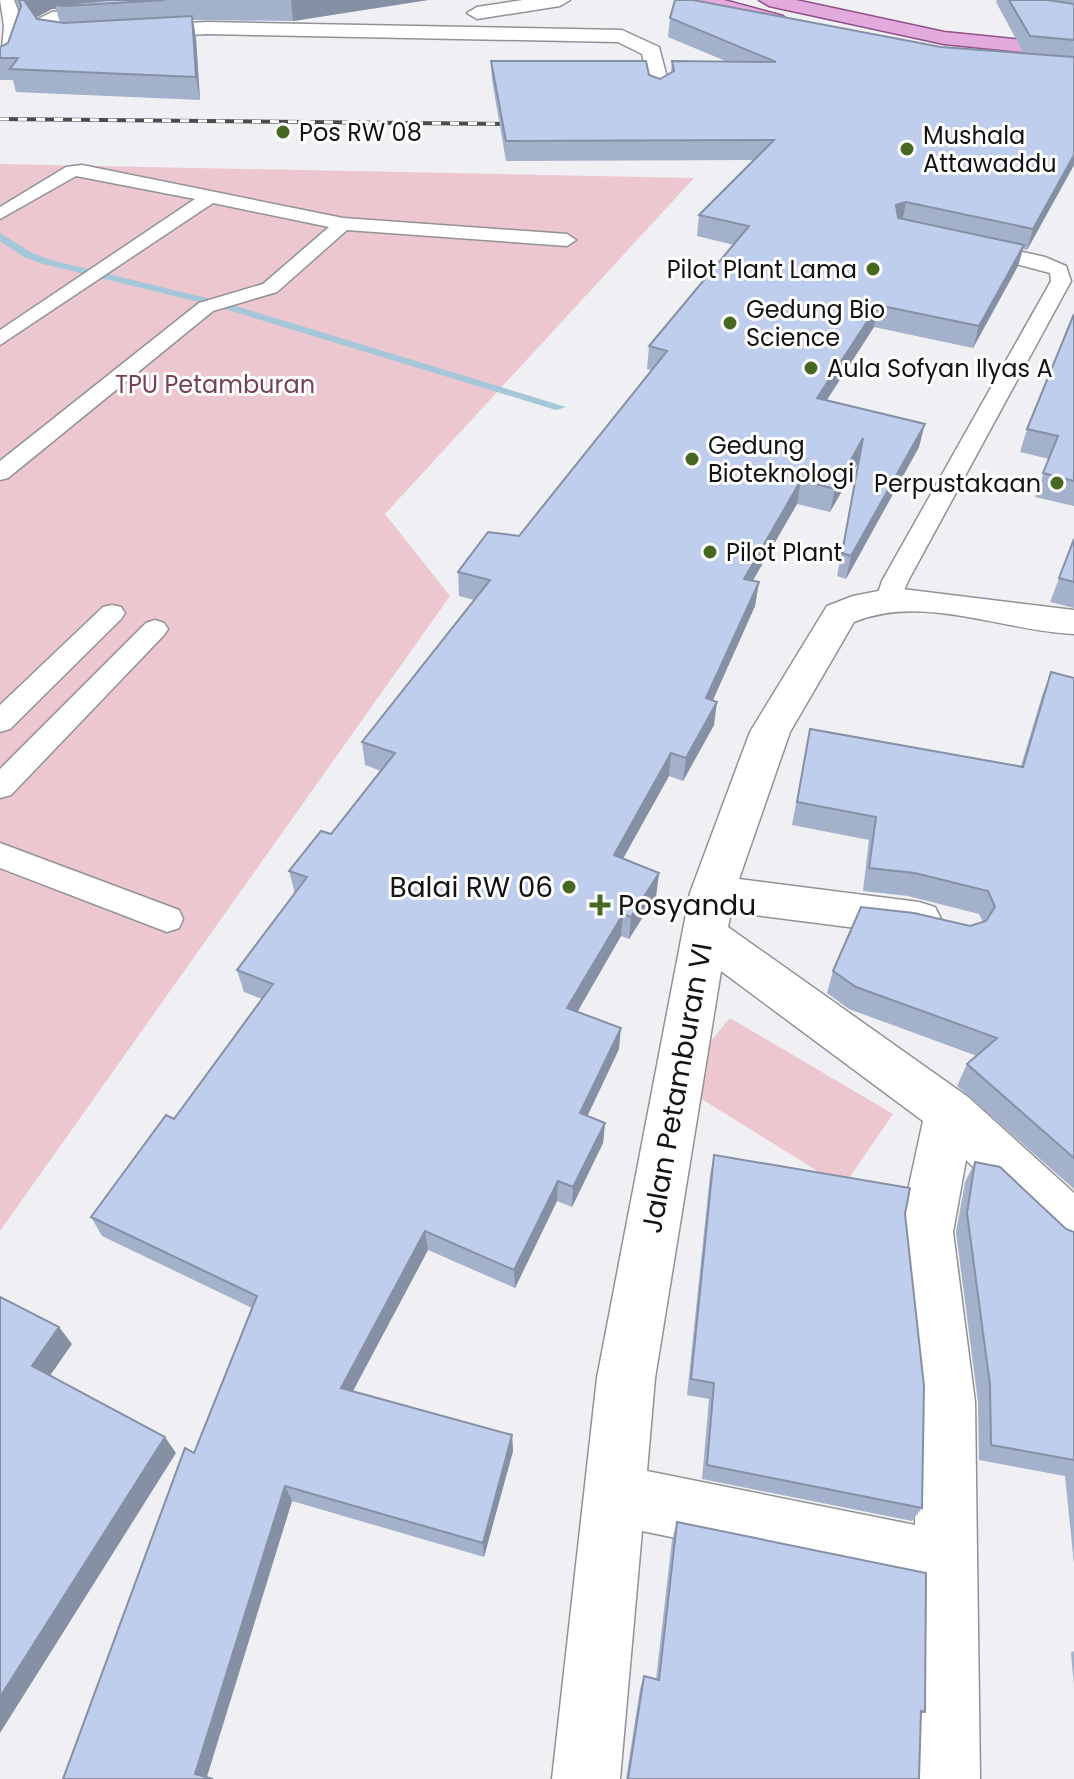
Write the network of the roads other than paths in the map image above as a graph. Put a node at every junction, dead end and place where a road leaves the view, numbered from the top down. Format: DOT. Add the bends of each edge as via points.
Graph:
graph roads {
  1 [pos="4,0"];
  2 [pos="702,0"];
  3 [pos="784,2"];
  4 [pos="570,5"];
  5 [pos="179,7"];
  6 [pos="131,11"];
  7 [pos="207,28"];
  8 [pos="356,31"];
  9 [pos="622,36"];
  10 [pos="1074,51"];
  11 [pos="0,64"];
  12 [pos="1074,68"];
  13 [pos="659,89"];
  14 [pos="208,198"];
  15 [pos="1,214"];
  16 [pos="343,224"];
  17 [pos="567,240"];
  18 [pos="962,245"];
  19 [pos="0,339"];
  20 [pos="0,473"];
  21 [pos="889,599"];
  22 [pos="112,613"];
  23 [pos="1074,622"];
  24 [pos="155,629"];
  25 [pos="0,722"];
  26 [pos="0,787"];
  27 [pos="0,855"];
  28 [pos="708,913"];
  29 [pos="167,919"];
  30 [pos="960,928"];
  31 [pos="950,1112"];
  32 [pos="1074,1228"];
  33 [pos="615,1495"];
  34 [pos="945,1562"];
  35 [pos="586,1779"];
  36 [pos="946,1779"];
  1 -- 11 [label="street" via="16,33"];
  2 -- 12 [label="main road" via="885,45"];
  3 -- 10 [label="main road" via="971,43"];
  4 -- 8 [label="street"];
  4 -- 9 [label="street"];
  5 -- 7 [label="street"];
  6 -- 7 [label="street" via="42,22 57,36"];
  7 -- 8 [label="street"];
  8 -- 9 [label="street"];
  9 -- 13 [label="street" via="652,51"];
  14 -- 15 [label="lane" via="77,170"];
  14 -- 16 [label="lane"];
  14 -- 19 [label="lane"];
  16 -- 17 [label="lane"];
  16 -- 20 [label="lane" via="274,286 206,307"];
  18 -- 21 [label="lane" via="1038,261 1059,270 1061,281"];
  21 -- 23 [label="street, Jalan Petamburan VI"];
  21 -- 28 [label="street, Jalan Petamburan VI" via="857,604 840,614 770,732"];
  22 -- 25 [label="lane"];
  24 -- 26 [label="lane"];
  27 -- 29 [label="lane"];
  28 -- 30 [label="street" via="907,916"];
  28 -- 31 [label="street"];
  28 -- 33 [label="street, Jalan Petamburan VI" via="626,1378"];
  31 -- 32 [label="street"];
  31 -- 34 [label="street" via="926,1232 946,1402"];
  33 -- 34 [label="street"];
  33 -- 35 [label="street, Jalan Petamburan VI"];
  34 -- 36 [label="street"];
}
